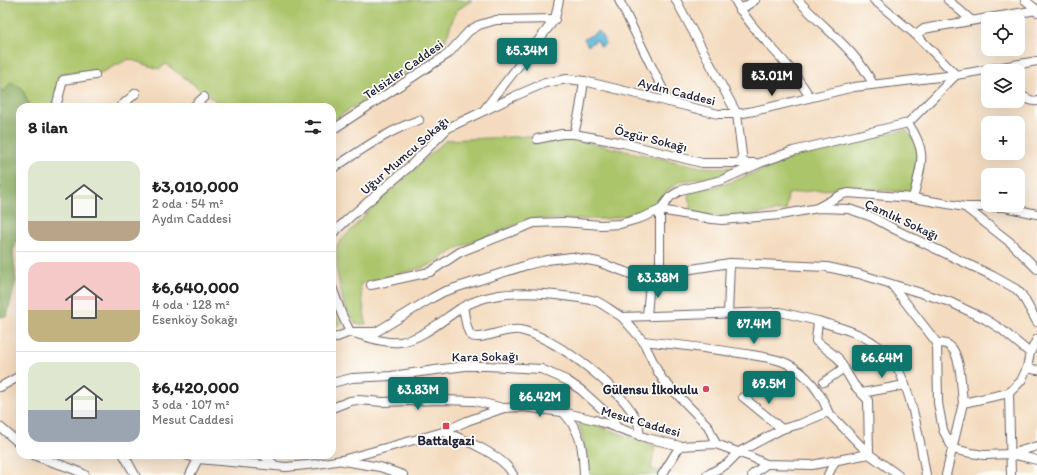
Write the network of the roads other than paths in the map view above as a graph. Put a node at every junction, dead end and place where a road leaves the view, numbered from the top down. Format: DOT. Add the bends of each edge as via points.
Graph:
graph roads {
  1 [pos="559,0"];
  2 [pos="618,0"];
  3 [pos="676,0"];
  4 [pos="735,0"];
  5 [pos="755,0"];
  6 [pos="798,0"];
  7 [pos="874,0"];
  8 [pos="948,0"];
  9 [pos="1025,0"];
  10 [pos="740,10"];
  11 [pos="1037,10"];
  12 [pos="555,19"];
  13 [pos="971,20"];
  14 [pos="916,35"];
  15 [pos="1037,61"];
  16 [pos="980,71"];
  17 [pos="956,75"];
  18 [pos="94,76"];
  19 [pos="584,81"];
  20 [pos="873,84"];
  21 [pos="136,93"];
  22 [pos="204,97"];
  23 [pos="810,97"];
  24 [pos="1025,98"];
  25 [pos="1037,101"];
  26 [pos="669,102"];
  27 [pos="57,103"];
  28 [pos="125,103"];
  29 [pos="197,103"];
  30 [pos="482,112"];
  31 [pos="737,114"];
  32 [pos="419,120"];
  33 [pos="908,123"];
  34 [pos="336,127"];
  35 [pos="574,134"];
  36 [pos="537,139"];
  37 [pos="743,163"];
  38 [pos="760,163"];
  39 [pos="336,166"];
  40 [pos="913,198"];
  41 [pos="965,207"];
  42 [pos="818,208"];
  43 [pos="660,210"];
  44 [pos="1037,214"];
  45 [pos="336,230"];
  46 [pos="730,263"];
  47 [pos="1037,268"];
  48 [pos="660,277"];
  49 [pos="650,281"];
  50 [pos="372,285"];
  51 [pos="892,285"];
  52 [pos="336,300"];
  53 [pos="463,307"];
  54 [pos="728,314"];
  55 [pos="647,316"];
  56 [pos="622,317"];
  57 [pos="818,321"];
  58 [pos="1037,322"];
  59 [pos="350,332"];
  60 [pos="336,337"];
  61 [pos="1037,339"];
  62 [pos="643,341"];
  63 [pos="937,343"];
  64 [pos="1030,354"];
  65 [pos="844,368"];
  66 [pos="1028,368"];
  67 [pos="1037,370"];
  68 [pos="16,379"];
  69 [pos="336,382"];
  70 [pos="824,382"];
  71 [pos="905,384"];
  72 [pos="0,386"];
  73 [pos="862,393"];
  74 [pos="1009,393"];
  75 [pos="743,397"];
  76 [pos="963,403"];
  77 [pos="336,406"];
  78 [pos="504,408"];
  79 [pos="562,412"];
  80 [pos="828,412"];
  81 [pos="0,428"];
  82 [pos="617,428"];
  83 [pos="782,429"];
  84 [pos="443,432"];
  85 [pos="640,436"];
  86 [pos="16,441"];
  87 [pos="716,444"];
  88 [pos="680,446"];
  89 [pos="1037,446"];
  90 [pos="953,449"];
  91 [pos="739,452"];
  92 [pos="869,454"];
  93 [pos="1011,454"];
  94 [pos="42,459"];
  95 [pos="126,459"];
  96 [pos="198,459"];
  97 [pos="268,459"];
  98 [pos="342,460"];
  99 [pos="1037,460"];
  100 [pos="834,461"];
  101 [pos="766,464"];
  102 [pos="276,466"];
  103 [pos="85,475"];
  104 [pos="134,475"];
  105 [pos="190,475"];
  106 [pos="403,475"];
  107 [pos="513,475"];
  108 [pos="584,475"];
  109 [pos="662,475"];
  110 [pos="707,475"];
  111 [pos="752,475"];
  112 [pos="828,475"];
  113 [pos="898,475"];
  114 [pos="926,475"];
  115 [pos="946,475"];
  116 [pos="1011,475"];
  1 -- 12 [label="street, Uğur Mumcu Sokağı"];
  2 -- 26 [label="street"];
  3 -- 31 [label="street"];
  4 -- 10 [label="street"];
  5 -- 10 [label="street"];
  6 -- 20 [label="street" via="860,62"];
  7 -- 14 [label="street"];
  8 -- 13 [label="street"];
  9 -- 11 [label="street"];
  10 -- 23 [label="street" via="795,74"];
  11 -- 13 [label="street"];
  12 -- 30 [label="street, Uğur Mumcu Sokağı"];
  12 -- 34 [label="street, Telsizler Caddesi" via="496,20 479,25 448,54"];
  13 -- 14 [label="street" via="924,29"];
  14 -- 17 [label="street"];
  15 -- 16 [label="street, Aydın Caddesi"];
  16 -- 17 [label="street, Aydın Caddesi"];
  17 -- 20 [label="street, Aydın Caddesi"];
  17 -- 33 [label="street"];
  18 -- 27 [label="street" via="63,80"];
  19 -- 26 [label="street, Aydın Caddesi"];
  19 -- 30 [label="street, Aydın Caddesi" via="567,79 545,83"];
  19 -- 35 [label="street"];
  20 -- 23 [label="street, Aydın Caddesi"];
  21 -- 28 [label="street"];
  22 -- 29 [label="street"];
  23 -- 31 [label="street, Aydın Caddesi"];
  24 -- 25 [label="street"];
  26 -- 31 [label="street, Aydın Caddesi" via="718,114"];
  30 -- 45 [label="street, Uğur Mumcu Sokağı" via="448,128 409,167"];
  31 -- 37 [label="street"];
  32 -- 39 [label="street" via="383,136"];
  33 -- 38 [label="street" via="793,151"];
  33 -- 40 [label="street" via="922,150 922,161"];
  35 -- 36 [label="street, Özgür Sokağı"];
  35 -- 37 [label="street, Özgür Sokağı" via="623,143 702,163"];
  37 -- 38 [label="street, Özgür Sokağı"];
  38 -- 43 [label="street" via="722,180 675,193"];
  40 -- 41 [label="street"];
  40 -- 42 [label="street" via="848,193"];
  41 -- 44 [label="street" via="1004,207"];
  41 -- 47 [label="street"];
  42 -- 43 [label="street, Çamlık Sokağı" via="780,215 722,220"];
  42 -- 58 [label="street, Çamlık Sokağı" via="849,209 872,217 993,276 1018,291"];
  43 -- 48 [label="street"];
  43 -- 50 [label="street" via="620,224 534,223 460,252 430,272"];
  46 -- 48 [label="street" via="684,270"];
  46 -- 51 [label="street" via="827,267"];
  46 -- 54 [label="street"];
  48 -- 49 [label="street"];
  49 -- 55 [label="street"];
  49 -- 59 [label="street" via="585,259 567,257 547,260 443,292 376,332"];
  51 -- 63 [label="street"];
  51 -- 64 [label="street" via="950,302 971,312 1001,329"];
  52 -- 59 [label="street"];
  53 -- 56 [label="street" via="507,295 544,294 595,301"];
  53 -- 59 [label="street" via="423,334 403,342"];
  53 -- 85 [label="street" via="467,328 473,336 481,337 508,330 520,330 558,346 582,362 606,383 632,412"];
  54 -- 55 [label="street"];
  54 -- 57 [label="street" via="780,312"];
  55 -- 56 [label="street"];
  56 -- 62 [label="street"];
  57 -- 65 [label="street" via="816,342 838,358"];
  57 -- 71 [label="street" via="849,330 874,343 890,357"];
  59 -- 60 [label="street"];
  61 -- 64 [label="street"];
  62 -- 80 [label="street" via="742,354 787,363 816,388"];
  62 -- 87 [label="street" via="658,372 708,426"];
  63 -- 76 [label="street" via="950,346 958,358"];
  63 -- 90 [label="street" via="938,403 943,430"];
  64 -- 66 [label="street"];
  65 -- 70 [label="street"];
  65 -- 73 [label="street"];
  66 -- 67 [label="street"];
  66 -- 74 [label="street" via="1021,381"];
  68 -- 72 [label="street"];
  69 -- 82 [label="street, Kara Sokağı" via="352,378 391,376 465,366 541,369 566,380 580,390 610,417"];
  71 -- 73 [label="street"];
  71 -- 114 [label="street"];
  73 -- 92 [label="street" via="868,403"];
  74 -- 76 [label="street"];
  74 -- 93 [label="street"];
  75 -- 83 [label="street"];
  76 -- 90 [label="street"];
  77 -- 78 [label="street" via="358,400 442,400 475,402"];
  78 -- 79 [label="street, Mesut Caddesi" via="524,406"];
  78 -- 84 [label="street, Mesut Caddesi"];
  79 -- 82 [label="street, Mesut Caddesi"];
  79 -- 108 [label="street" via="573,423 578,435"];
  80 -- 83 [label="street"];
  80 -- 92 [label="street"];
  81 -- 86 [label="street"];
  82 -- 85 [label="street, Mesut Caddesi"];
  83 -- 91 [label="street"];
  84 -- 98 [label="street, Mesut Caddesi"];
  84 -- 107 [label="street" via="459,437 492,455 506,465"];
  85 -- 88 [label="street, Mesut Caddesi"];
  87 -- 88 [label="street, Mesut Caddesi"];
  87 -- 91 [label="street, Mesut Caddesi"];
  88 -- 109 [label="street"];
  89 -- 93 [label="street"];
  90 -- 93 [label="street" via="984,455"];
  90 -- 115 [label="street"];
  91 -- 101 [label="street, Mesut Caddesi"];
  91 -- 110 [label="street" via="727,464"];
  92 -- 100 [label="street, Mesut Caddesi"];
  92 -- 113 [label="street"];
  93 -- 99 [label="street"];
  93 -- 116 [label="street"];
  94 -- 103 [label="street"];
  95 -- 104 [label="street"];
  96 -- 102 [label="street, Mesut Caddesi"];
  96 -- 105 [label="street"];
  97 -- 102 [label="street"];
  98 -- 102 [label="street, Mesut Caddesi"];
  98 -- 106 [label="street"];
  100 -- 101 [label="street, Mesut Caddesi" via="812,465"];
  100 -- 112 [label="street"];
  101 -- 111 [label="street"];
}
